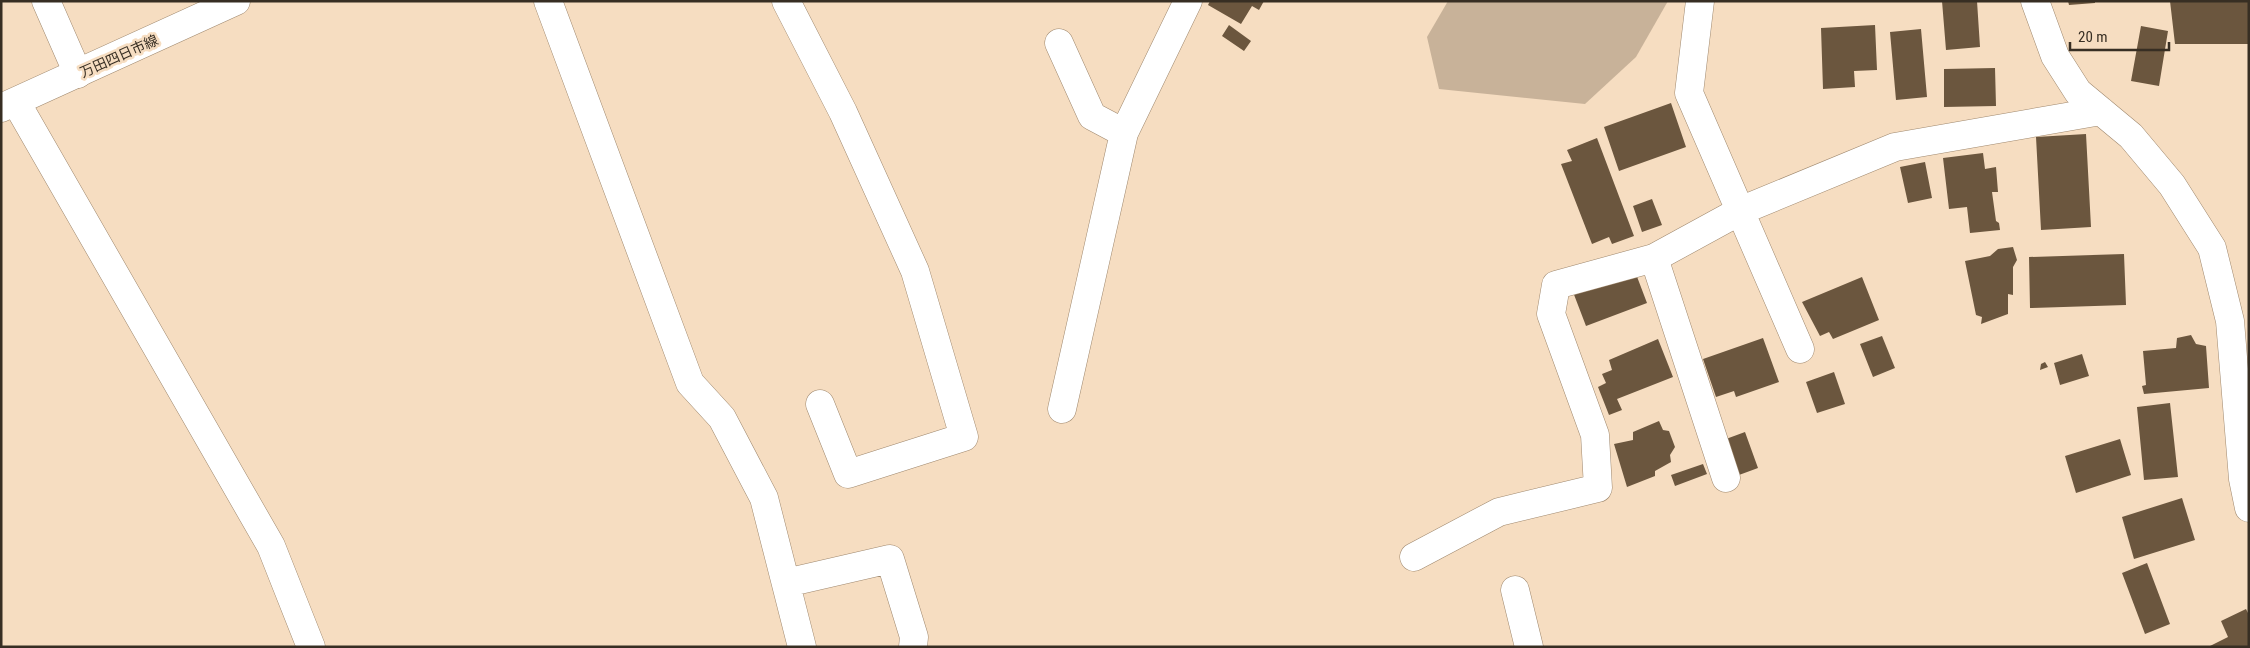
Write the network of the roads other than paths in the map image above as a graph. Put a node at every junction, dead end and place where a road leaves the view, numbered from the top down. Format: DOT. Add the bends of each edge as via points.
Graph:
graph roads {
  1 [pos="46,1"];
  2 [pos="236,1"];
  3 [pos="548,1"];
  4 [pos="786,1"];
  5 [pos="1188,1"];
  6 [pos="1700,1"];
  7 [pos="2035,1"];
  8 [pos="207,8"];
  9 [pos="1059,44"];
  10 [pos="78,74"];
  11 [pos="8,105"];
  12 [pos="2101,111"];
  13 [pos="1124,133"];
  14 [pos="1740,211"];
  15 [pos="1654,258"];
  16 [pos="1800,348"];
  17 [pos="820,404"];
  18 [pos="1062,409"];
  19 [pos="1726,478"];
  20 [pos="2249,508"];
  21 [pos="1414,557"];
  22 [pos="786,583"];
  23 [pos="1515,590"];
  24 [pos="311,647"];
  25 [pos="802,647"];
  26 [pos="914,647"];
  27 [pos="1529,647"];
  1 -- 10 [label="street"];
  2 -- 8 [label="street, 万田四日市線"];
  3 -- 22 [label="street" via="690,383 722,418 764,498"];
  4 -- 17 [label="street" via="843,112 915,270 964,437 848,474"];
  5 -- 13 [label="street"];
  6 -- 14 [label="street" via="1689,93"];
  7 -- 12 [label="street" via="2055,56 2078,92"];
  8 -- 10 [label="street, 万田四日市線"];
  9 -- 13 [label="street" via="1092,116"];
  10 -- 11 [label="street, 万田四日市線"];
  11 -- 24 [label="street" via="272,546"];
  12 -- 14 [label="street" via="1895,147"];
  12 -- 20 [label="street" via="2130,136 2172,185 2212,248 2230,321 2243,479"];
  13 -- 18 [label="street"];
  14 -- 15 [label="street"];
  14 -- 16 [label="street"];
  15 -- 19 [label="street"];
  15 -- 21 [label="street" via="1556,284 1551,314 1595,435 1598,488 1498,512"];
  22 -- 25 [label="street"];
  22 -- 26 [label="street" via="890,559 914,637"];
  23 -- 27 [label="street"];
}
